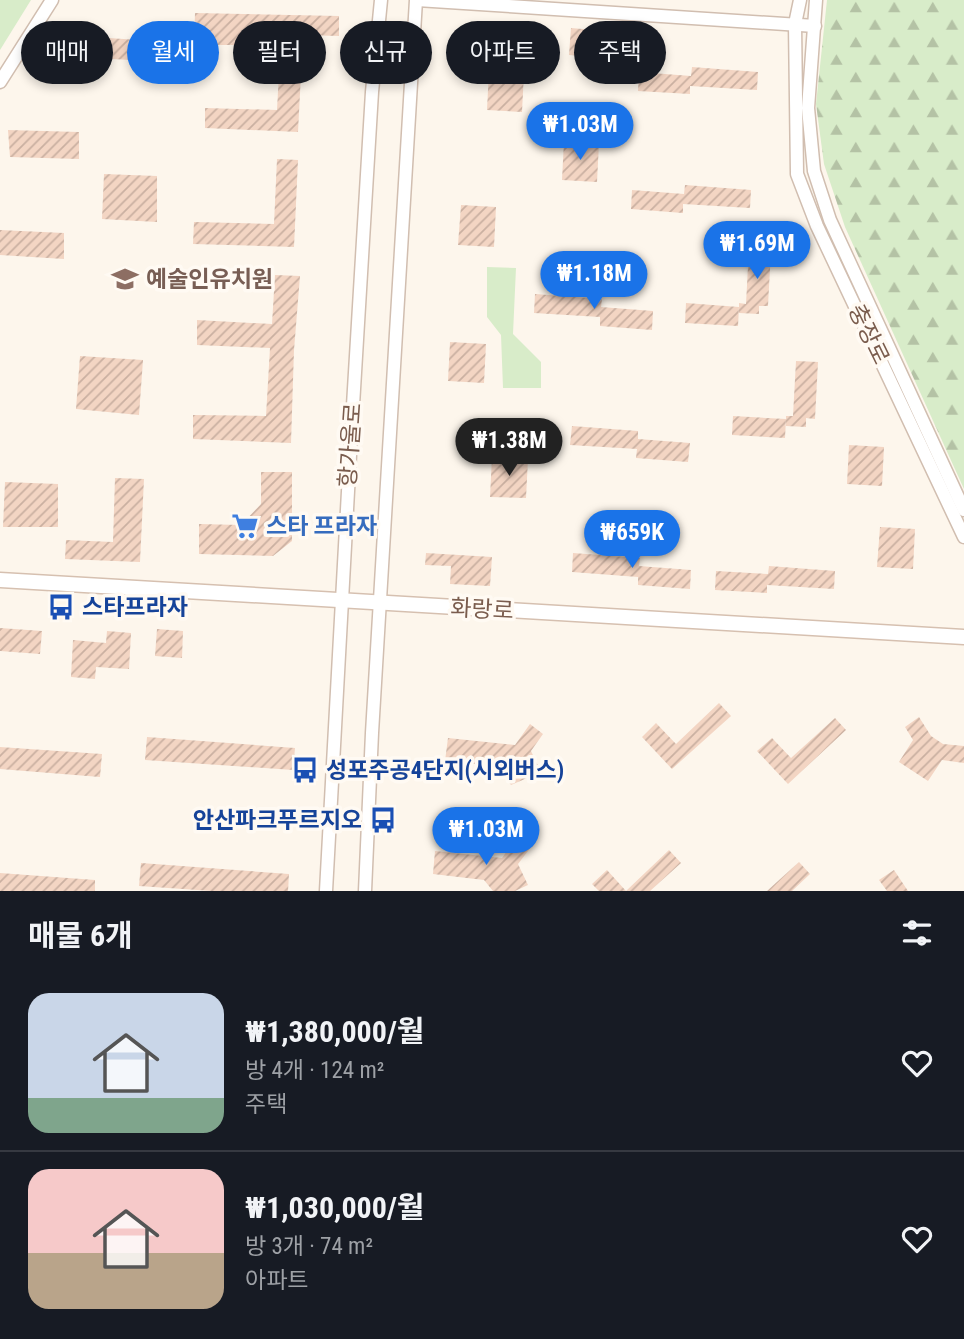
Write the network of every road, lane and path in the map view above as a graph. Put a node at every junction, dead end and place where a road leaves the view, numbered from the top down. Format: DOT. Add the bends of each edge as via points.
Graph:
graph roads {
  1 [pos="52,0"];
  2 [pos="381,0"];
  3 [pos="416,0"];
  4 [pos="800,0"];
  5 [pos="816,0"];
  6 [pos="795,24"];
  7 [pos="814,26"];
  8 [pos="0,82"];
  9 [pos="964,510"];
  10 [pos="964,537"];
  11 [pos="0,580"];
  12 [pos="341,600"];
  13 [pos="381,603"];
  14 [pos="964,637"];
  15 [pos="326,891"];
  16 [pos="365,891"];
  1 -- 8 [label="street"];
  2 -- 12 [label="street, 항가울로"];
  3 -- 6 [label="street"];
  3 -- 13 [label="street, 항가울로"];
  4 -- 6 [label="street, 충장로"];
  5 -- 7 [label="street, 충장로"];
  6 -- 7 [label="street"];
  6 -- 10 [label="street, 충장로" via="797,174 817,226"];
  7 -- 9 [label="street, 충장로" via="808,108 814,171 830,219"];
  11 -- 12 [label="main road, 화랑로"];
  12 -- 13 [label="main road, 화랑로"];
  12 -- 15 [label="street, 항가울로"];
  13 -- 14 [label="main road, 화랑로"];
  13 -- 16 [label="street, 항가울로"];
}
